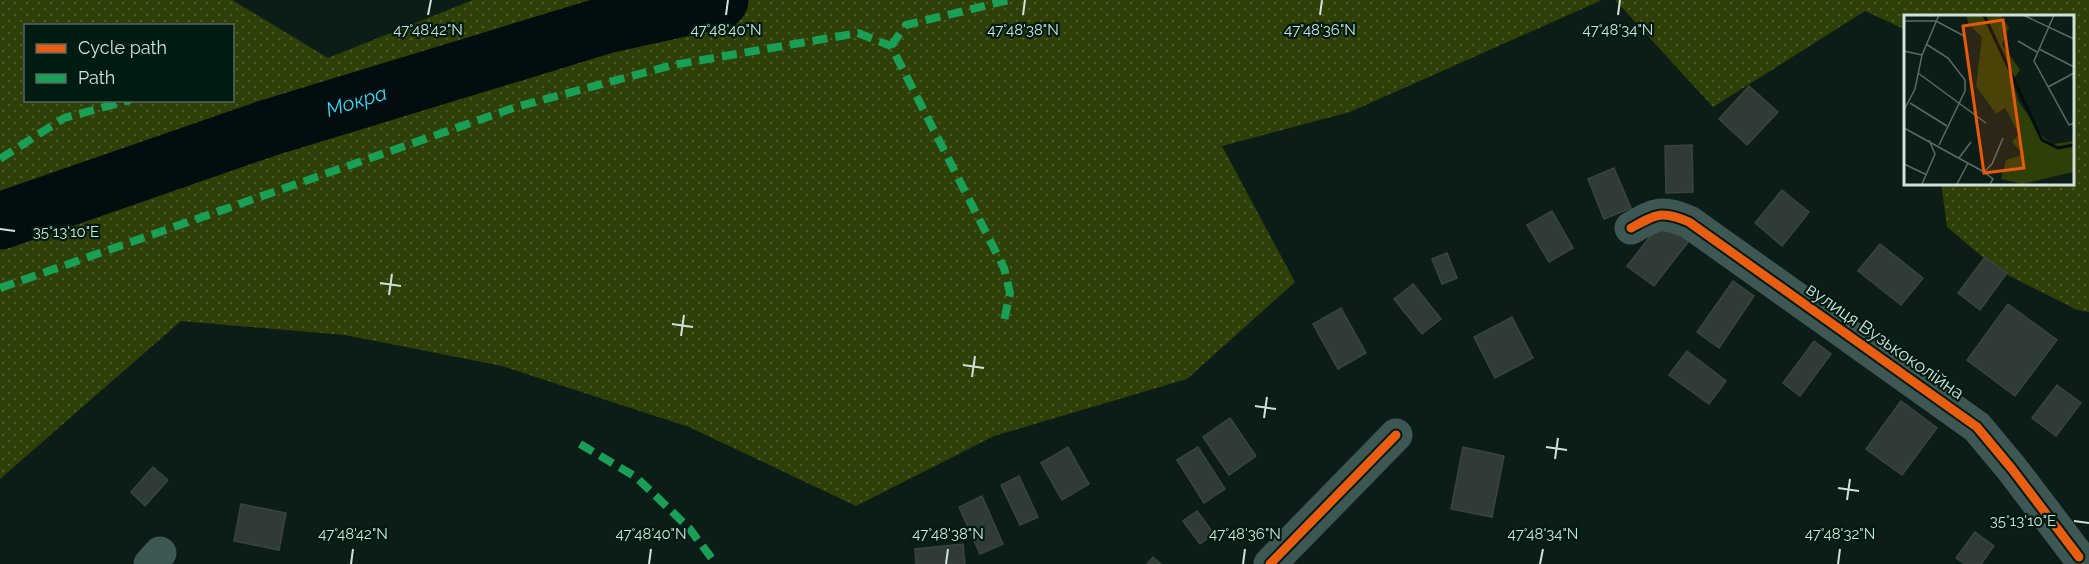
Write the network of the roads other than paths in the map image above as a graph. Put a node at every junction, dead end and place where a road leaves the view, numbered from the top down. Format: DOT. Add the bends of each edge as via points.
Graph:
graph roads {
  1 [pos="1631,228"];
  2 [pos="1396,435"];
  3 [pos="2081,556"];
  4 [pos="1270,564"];
  1 -- 3 [label="street, вулиця Вузькоколійна" via="1653,216 1671,214 1689,222 1977,427"];
  2 -- 4 [label="street"];
}
